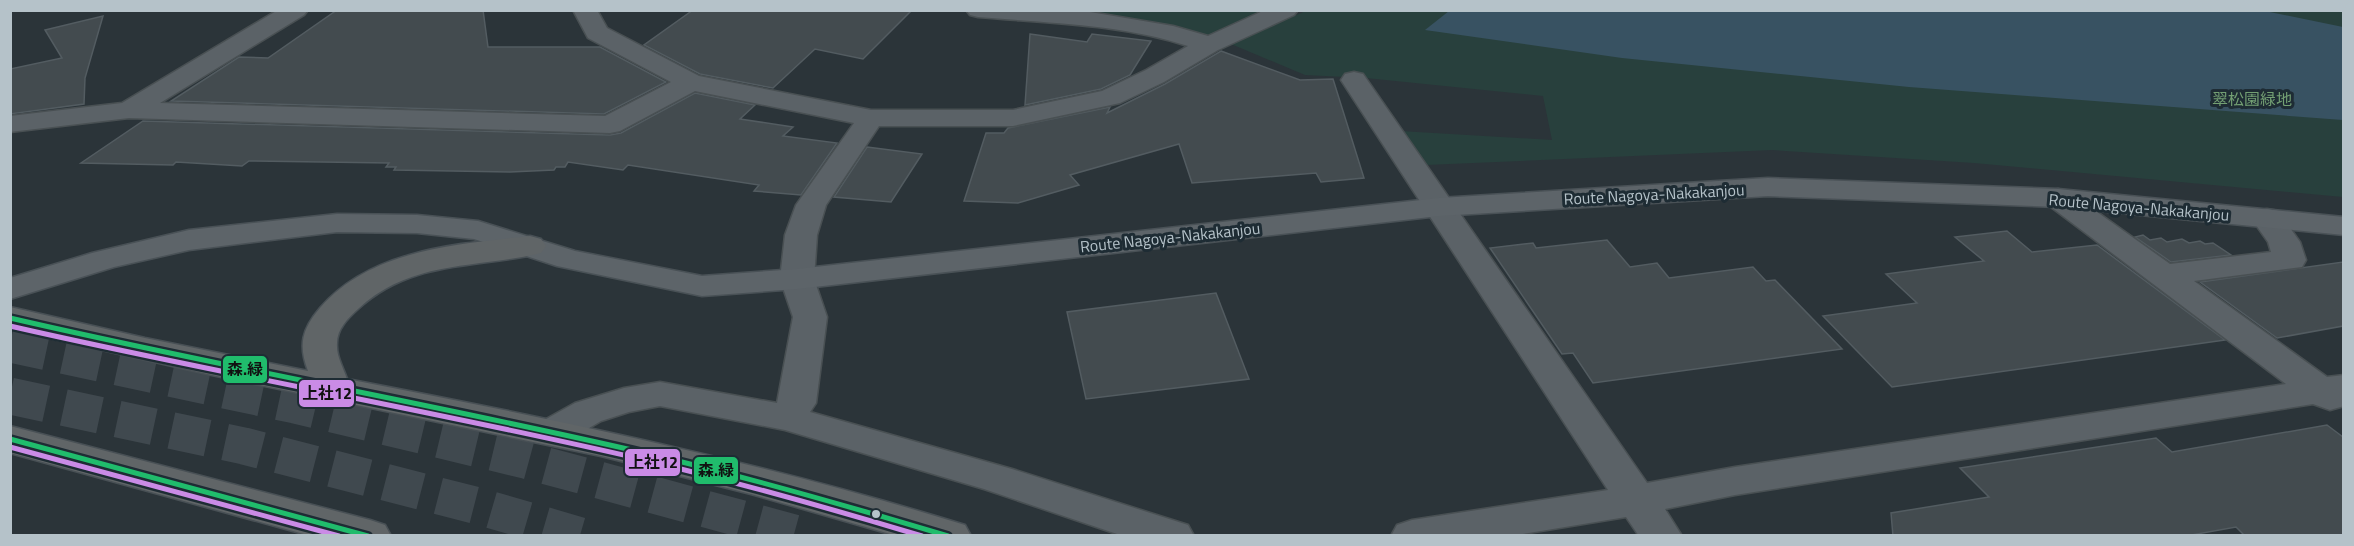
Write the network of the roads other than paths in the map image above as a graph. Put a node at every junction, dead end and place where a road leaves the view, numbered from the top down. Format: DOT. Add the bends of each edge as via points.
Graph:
graph roads {
  1 [pos="296,10"];
  2 [pos="585,10"];
  3 [pos="978,10"];
  4 [pos="1286,10"];
  5 [pos="1209,45"];
  6 [pos="1354,80"];
  7 [pos="691,82"];
  8 [pos="129,110"];
  9 [pos="871,118"];
  10 [pos="10,124"];
  11 [pos="2058,198"];
  12 [pos="1439,207"];
  13 [pos="2267,218"];
  14 [pos="2343,226"];
  15 [pos="530,246"];
  16 [pos="2165,275"];
  17 [pos="796,279"];
  18 [pos="10,289"];
  19 [pos="10,318"];
  20 [pos="332,388"];
  21 [pos="2336,395"];
  22 [pos="787,418"];
  23 [pos="553,432"];
  24 [pos="10,439"];
  25 [pos="1637,500"];
  26 [pos="317,530"];
  27 [pos="370,536"];
  28 [pos="950,536"];
  29 [pos="1173,536"];
  30 [pos="1412,536"];
  31 [pos="1661,536"];
  1 -- 8 [label="street"];
  2 -- 7 [label="street" via="597,33"];
  3 -- 5 [label="street" via="1090,19 1173,33"];
  4 -- 5 [label="street"];
  5 -- 9 [label="street" via="1110,97 1013,118"];
  6 -- 12 [label="street"];
  7 -- 8 [label="street" via="610,125"];
  7 -- 9 [label="street"];
  8 -- 10 [label="street"];
  9 -- 17 [label="street" via="812,205 801,235"];
  11 -- 12 [label="main road, Route Nagoya-Nakakanjou" via="1768,187"];
  11 -- 13 [label="main road, Route Nagoya-Nakakanjou"];
  11 -- 16 [label="street"];
  12 -- 17 [label="main road, Route Nagoya-Nakakanjou"];
  12 -- 25 [label="street"];
  13 -- 14 [label="main road, Route Nagoya-Nakakanjou"];
  13 -- 16 [label="street" via="2284,242 2290,260"];
  15 -- 17 [label="main road, Route Nagoya-Nakakanjou" via="568,259 702,286"];
  15 -- 18 [label="main road, Route Nagoya-Nakakanjou" via="478,230 337,223 189,240 104,260"];
  15 -- 20 [label="highway" via="428,262 372,282 346,300 327,321 319,338 318,353"];
  16 -- 21 [label="street"];
  17 -- 22 [label="street" via="810,318 797,403"];
  19 -- 20 [label="highway"];
  20 -- 23 [label="highway"];
  21 -- 25 [label="street" via="1736,481"];
  22 -- 23 [label="street" via="660,394 588,412"];
  22 -- 29 [label="street" via="998,479"];
  23 -- 28 [label="highway" via="826,500"];
  24 -- 26 [label="highway"];
  25 -- 30 [label="street"];
  25 -- 31 [label="street"];
  26 -- 27 [label="highway"];
}
